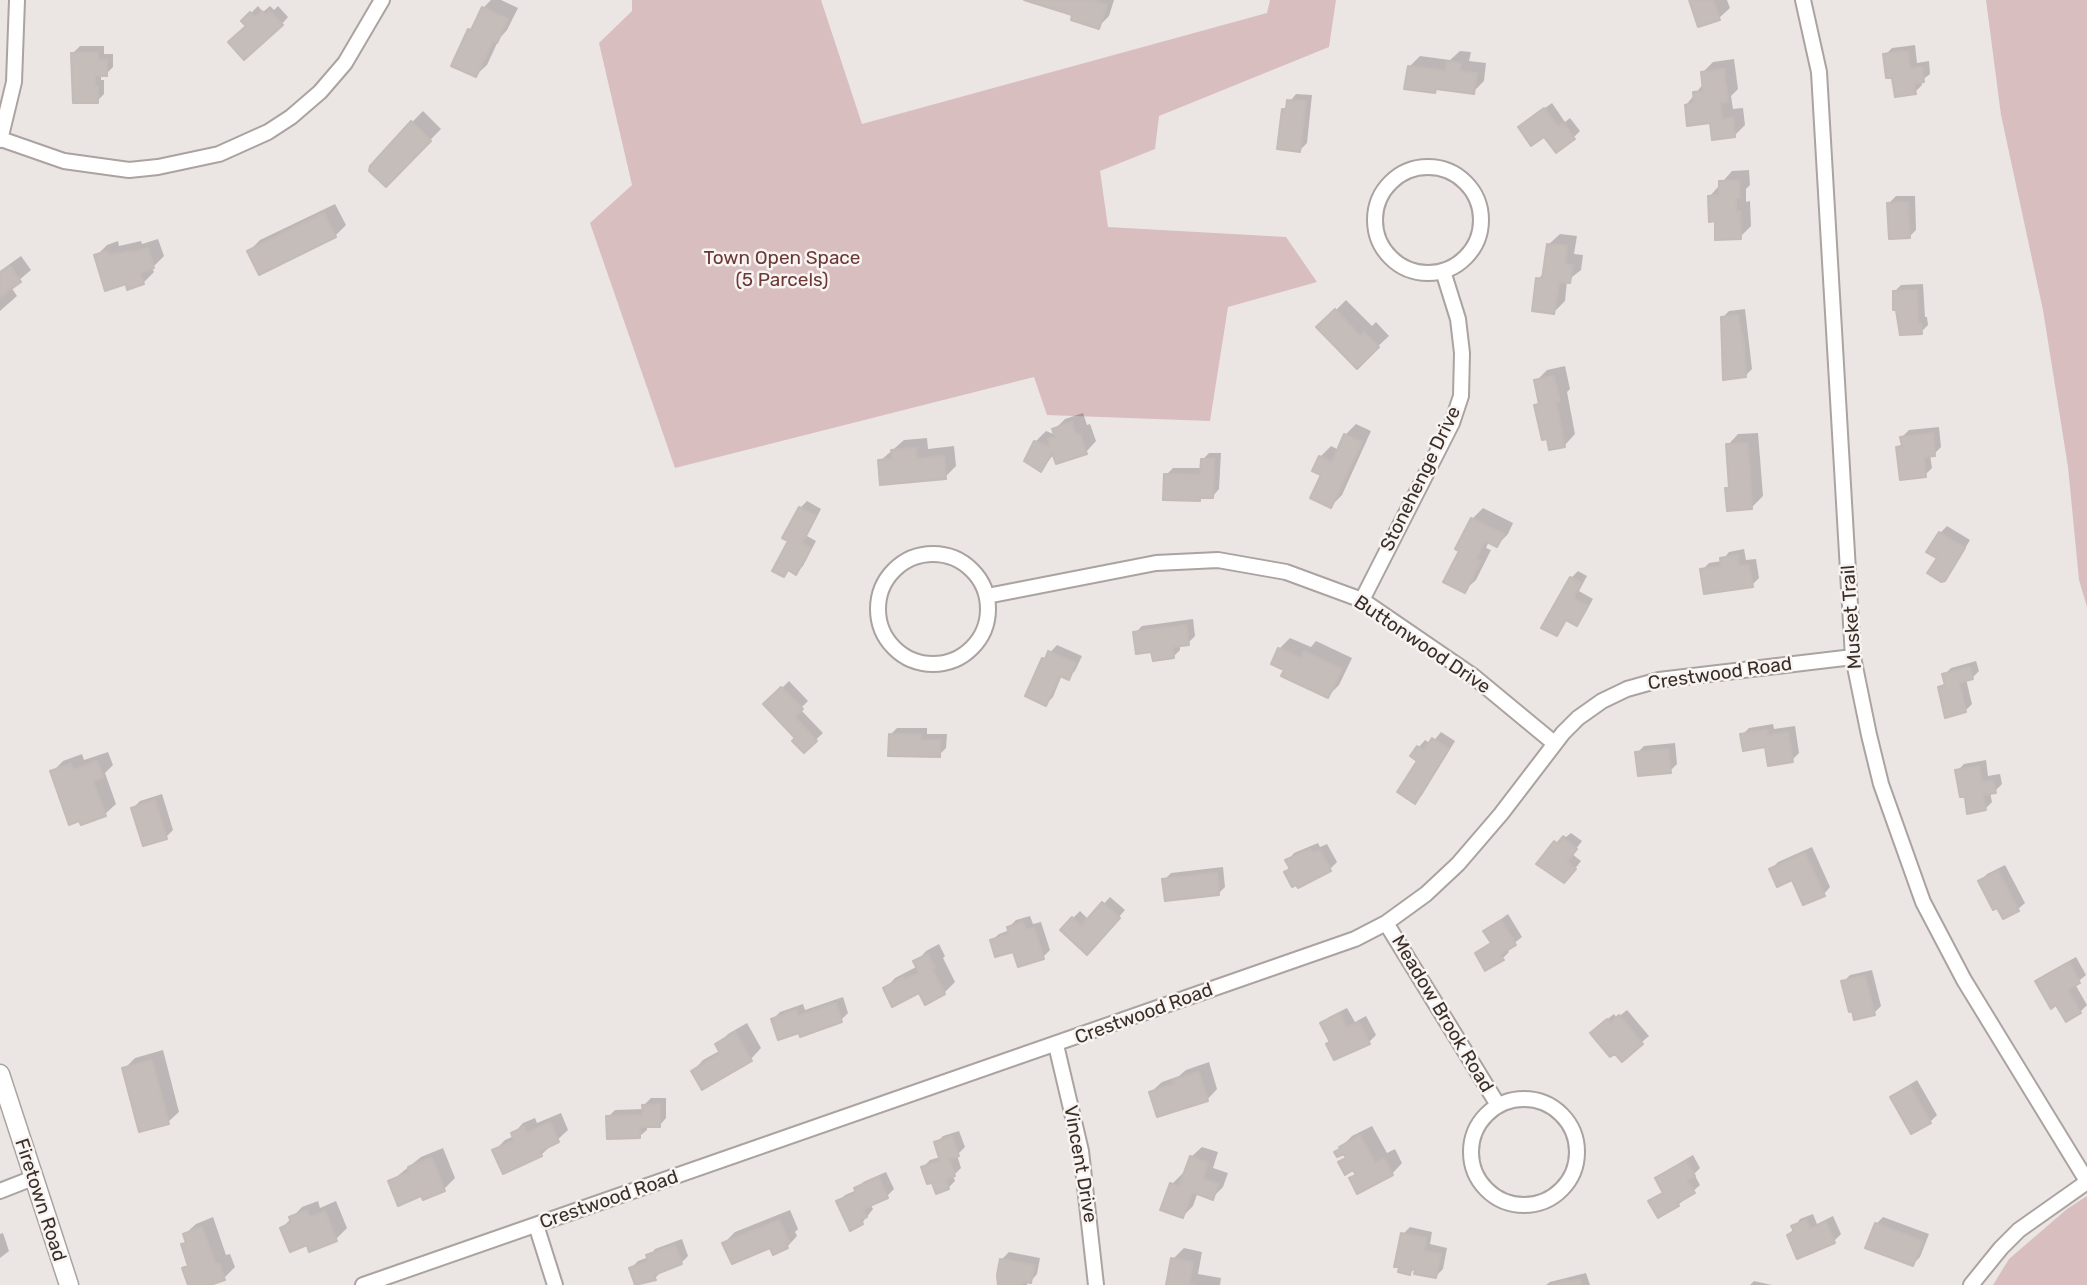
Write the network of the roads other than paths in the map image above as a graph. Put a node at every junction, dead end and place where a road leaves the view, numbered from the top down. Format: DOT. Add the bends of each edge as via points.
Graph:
graph roads {
  1 [pos="17,0"];
  2 [pos="382,0"];
  3 [pos="1803,0"];
  4 [pos="0,140"];
  5 [pos="1443,271"];
  6 [pos="987,596"];
  7 [pos="1362,600"];
  8 [pos="1853,657"];
  9 [pos="1555,743"];
  10 [pos="1386,923"];
  11 [pos="1056,1045"];
  12 [pos="0,1074"];
  13 [pos="1498,1105"];
  14 [pos="33,1178"];
  15 [pos="2087,1181"];
  16 [pos="0,1191"];
  17 [pos="536,1225"];
  18 [pos="69,1285"];
  19 [pos="363,1285"];
  20 [pos="555,1285"];
  21 [pos="1096,1285"];
  22 [pos="1971,1285"];
  1 -- 4 [label="street" via="14,82"];
  2 -- 4 [label="street" via="345,63 320,92 268,132 219,154 129,170 64,161"];
  3 -- 8 [label="street, Musket Trail" via="1819,72"];
  5 -- 5 [label="street" via="1408,270 1393,261 1375,230 1380,196 1390,182 1422,166 1456,174 1479,200 1480,235 1472,251"];
  5 -- 7 [label="street, Stonehenge Drive" via="1458,319 1461,396 1452,423"];
  6 -- 6 [label="street" via="980,578 967,564 950,556 912,558 896,568 884,584 880,621 887,639 900,653 917,661 946,662 971,649 983,634"];
  6 -- 7 [label="street, Buttonwood Drive" via="1156,563 1218,560 1286,572"];
  7 -- 9 [label="street, Buttonwood Drive" via="1473,677"];
  8 -- 9 [label="street, Crestwood Road" via="1659,680 1627,689 1578,718"];
  8 -- 15 [label="street, Musket Trail" via="1881,784 1923,902 1964,980"];
  9 -- 10 [label="street, Crestwood Road" via="1458,864"];
  10 -- 11 [label="street, Crestwood Road" via="1354,939"];
  10 -- 13 [label="street, Meadow Brook Road"];
  11 -- 17 [label="street, Crestwood Road"];
  11 -- 21 [label="street, Vincent Drive" via="1082,1151"];
  12 -- 14 [label="street, Firetown Road"];
  13 -- 13 [label="street, Meadow Brook Road" via="1514,1099 1549,1104 1573,1129 1577,1164 1558,1194 1543,1202 1508,1203 1480,1182 1471,1149 1475,1131"];
  14 -- 16 [label="street"];
  14 -- 18 [label="street, Firetown Road"];
  15 -- 22 [label="street" via="2020,1230"];
  17 -- 19 [label="street, Crestwood Road"];
  17 -- 20 [label="street"];
}
